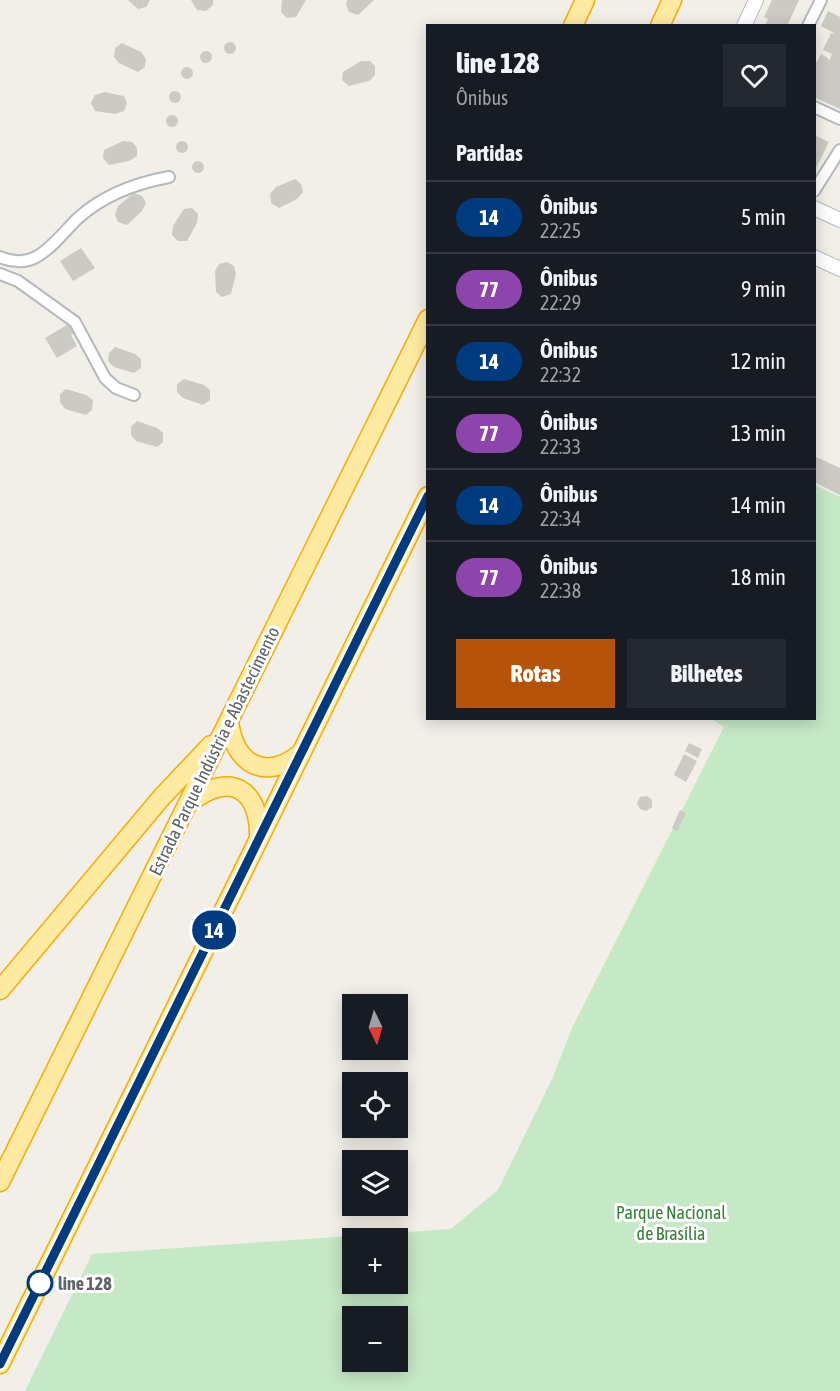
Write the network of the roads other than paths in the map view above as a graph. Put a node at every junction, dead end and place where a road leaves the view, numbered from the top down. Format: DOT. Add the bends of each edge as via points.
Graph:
graph roads {
  1 [pos="585,0"];
  2 [pos="672,0"];
  3 [pos="756,0"];
  4 [pos="821,0"];
  5 [pos="574,24"];
  6 [pos="661,24"];
  7 [pos="745,24"];
  8 [pos="809,24"];
  9 [pos="816,108"];
  10 [pos="840,119"];
  11 [pos="840,150"];
  12 [pos="169,177"];
  13 [pos="816,188"];
  14 [pos="816,208"];
  15 [pos="839,218"];
  16 [pos="0,257"];
  17 [pos="816,258"];
  18 [pos="840,269"];
  19 [pos="0,274"];
  20 [pos="426,323"];
  21 [pos="134,395"];
  22 [pos="426,500"];
  23 [pos="226,726"];
  24 [pos="301,753"];
  25 [pos="190,802"];
  26 [pos="259,839"];
  27 [pos="0,990"];
  28 [pos="0,1182"];
  29 [pos="0,1364"];
  1 -- 5 [label="highway"];
  2 -- 6 [label="highway"];
  3 -- 7 [label="street"];
  4 -- 8 [label="street"];
  9 -- 10 [label="street"];
  11 -- 13 [label="street"];
  12 -- 16 [label="street" via="150,180 99,203 37,257 24,261"];
  14 -- 15 [label="street"];
  17 -- 18 [label="street"];
  19 -- 21 [label="street" via="18,281 75,322 105,378 116,388"];
  20 -- 23 [label="highway, Estrada Parque Indústria e Abastecimento"];
  22 -- 24 [label="highway"];
  23 -- 24 [label="highway" via="242,757 254,765 282,766"];
  23 -- 25 [label="highway, Estrada Parque Indústria e Abastecimento"];
  23 -- 27 [label="highway"];
  24 -- 26 [label="highway"];
  25 -- 26 [label="highway" via="208,789 225,786 241,790 253,801 260,816"];
  25 -- 28 [label="highway, Estrada Parque Indústria e Abastecimento"];
  26 -- 29 [label="highway"];
}
